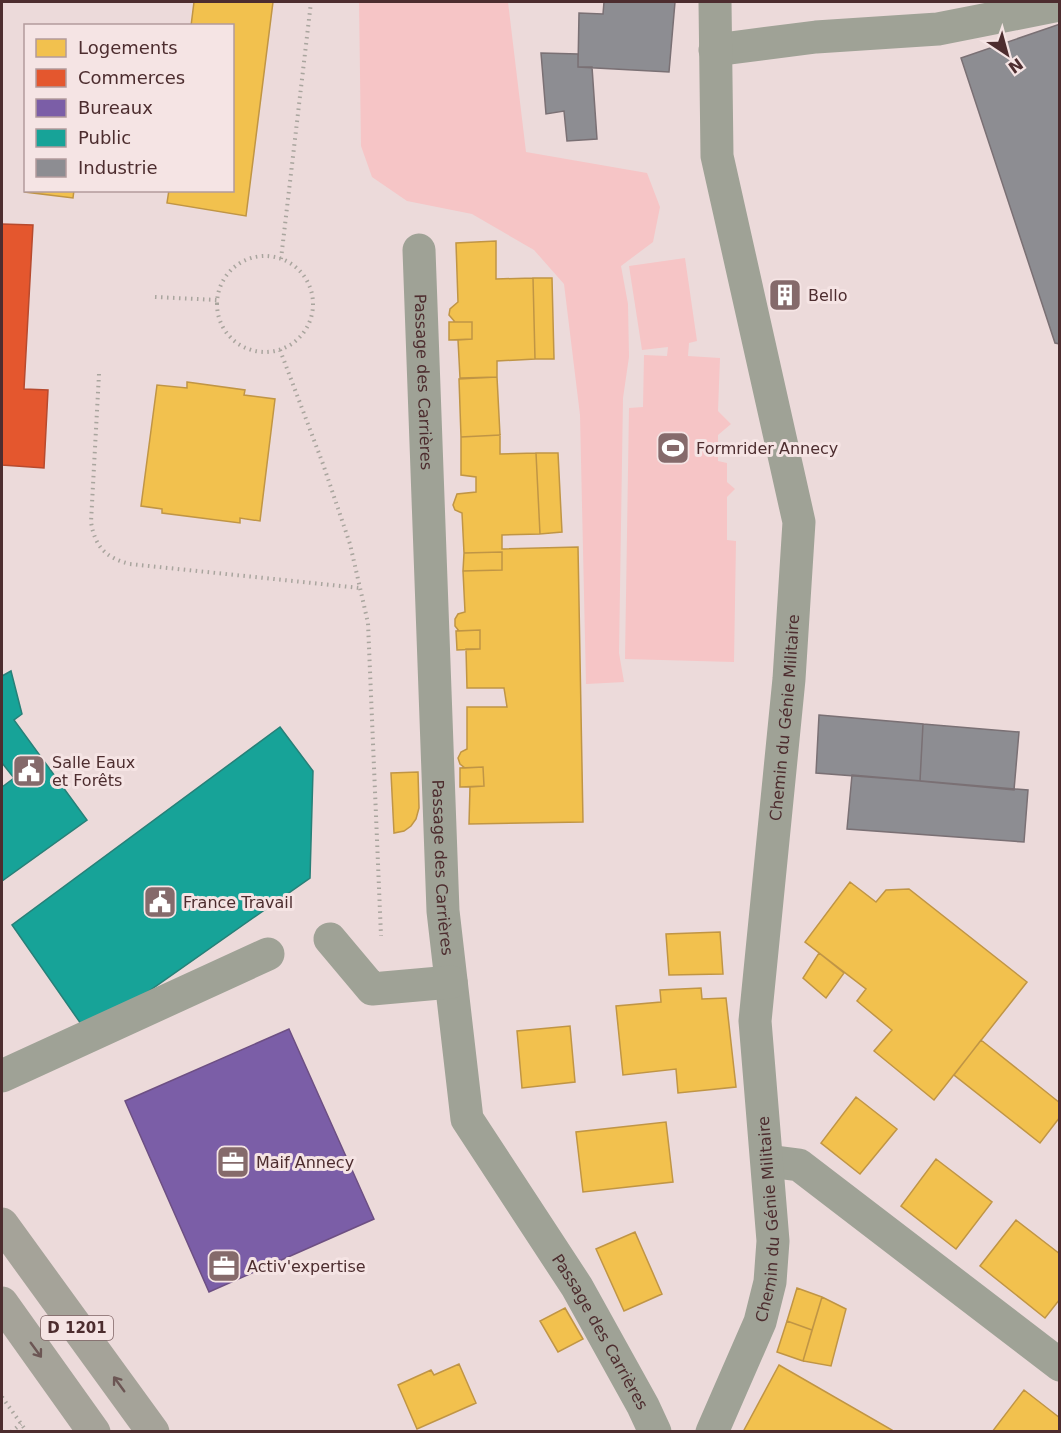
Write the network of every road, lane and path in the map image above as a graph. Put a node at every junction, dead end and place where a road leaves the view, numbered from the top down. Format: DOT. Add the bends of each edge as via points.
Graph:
graph roads {
  1 [pos="311,2"];
  2 [pos="715,2"];
  3 [pos="1059,5"];
  4 [pos="715,50"];
  5 [pos="419,250"];
  6 [pos="281,259"];
  7 [pos="155,297"];
  8 [pos="217,300"];
  9 [pos="280,350"];
  10 [pos="99,374"];
  11 [pos="360,588"];
  12 [pos="330,939"];
  13 [pos="268,954"];
  14 [pos="451,982"];
  15 [pos="383,988"];
  16 [pos="2,1076"];
  17 [pos="768,1161"];
  18 [pos="2,1224"];
  19 [pos="2,1303"];
  20 [pos="1059,1365"];
  21 [pos="2,1396"];
  22 [pos="21,1424"];
  23 [pos="11,1431"];
  24 [pos="27,1431"];
  25 [pos="94,1431"];
  26 [pos="153,1431"];
  27 [pos="655,1431"];
  28 [pos="712,1431"];
  1 -- 6 [label="path"];
  2 -- 4 [label="street, Chemin du Génie Militaire"];
  3 -- 4 [label="street" via="938,29"];
  4 -- 17 [label="street, Chemin du Génie Militaire" via="717,156 799,522 789,678 755,1021"];
  5 -- 14 [label="street, Passage des Carrières" via="443,911"];
  6 -- 8 [label="path" via="263,256 237,266 227,275"];
  6 -- 9 [label="path" via="309,282 313,310 303,334"];
  7 -- 8 [label="path"];
  8 -- 9 [label="path" via="222,326 236,342 253,351"];
  9 -- 11 [label="path" via="350,544"];
  10 -- 11 [label="path" via="91,522 97,543 105,552 130,564"];
  11 -- 15 [label="path" via="368,623"];
  12 -- 15 [label="street" via="372,989"];
  13 -- 16 [label="street"];
  14 -- 15 [label="street"];
  14 -- 27 [label="street, Passage des Carrières" via="467,1119 578,1287"];
  17 -- 20 [label="street" via="799,1165"];
  17 -- 28 [label="street, Chemin du Génie Militaire" via="773,1241 770,1282 760,1322"];
  26 -- 18 [label="main road, D 1201, one-way"];
  19 -- 25 [label="main road, D 1201, one-way"];
  21 -- 22 [label="path"];
  22 -- 23 [label="path"];
  22 -- 24 [label="path"];
}
